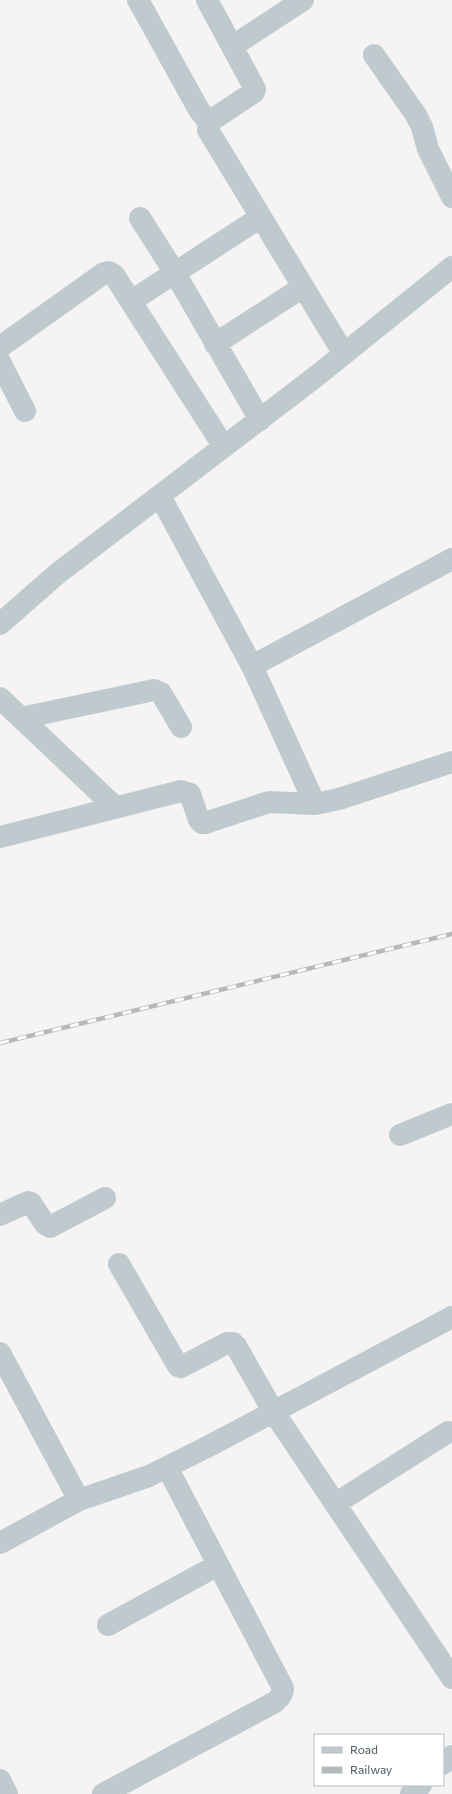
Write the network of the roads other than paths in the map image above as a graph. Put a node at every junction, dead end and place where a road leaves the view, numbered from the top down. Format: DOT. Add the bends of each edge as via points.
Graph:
graph roads {
  1 [pos="138,0"];
  2 [pos="207,0"];
  3 [pos="303,0"];
  4 [pos="233,46"];
  5 [pos="374,55"];
  6 [pos="209,122"];
  7 [pos="452,197"];
  8 [pos="261,217"];
  9 [pos="140,218"];
  10 [pos="452,267"];
  11 [pos="175,273"];
  12 [pos="303,287"];
  13 [pos="128,297"];
  14 [pos="216,344"];
  15 [pos="0,346"];
  16 [pos="344,354"];
  17 [pos="0,362"];
  18 [pos="25,411"];
  19 [pos="260,420"];
  20 [pos="224,447"];
  21 [pos="160,496"];
  22 [pos="452,559"];
  23 [pos="0,624"];
  24 [pos="252,666"];
  25 [pos="0,698"];
  26 [pos="21,718"];
  27 [pos="181,727"];
  28 [pos="452,762"];
  29 [pos="316,804"];
  30 [pos="115,807"];
  31 [pos="0,837"];
  32 [pos="452,1114"];
  33 [pos="400,1135"];
  34 [pos="105,1198"];
  35 [pos="0,1215"];
  36 [pos="119,1264"];
  37 [pos="452,1317"];
  38 [pos="0,1353"];
  39 [pos="273,1411"];
  40 [pos="448,1432"];
  41 [pos="167,1467"];
  42 [pos="79,1500"];
  43 [pos="335,1504"];
  44 [pos="0,1543"];
  45 [pos="218,1565"];
  46 [pos="108,1625"];
  47 [pos="452,1678"];
  48 [pos="452,1756"];
  49 [pos="444,1763"];
  50 [pos="0,1780"];
  51 [pos="420,1786"];
  52 [pos="7,1794"];
  53 [pos="103,1794"];
  54 [pos="411,1794"];
  1 -- 6 [label="street" via="199,110"];
  2 -- 4 [label="street"];
  3 -- 4 [label="street"];
  4 -- 6 [label="street" via="255,89"];
  5 -- 7 [label="street" via="416,115 433,161"];
  6 -- 8 [label="street" via="208,130"];
  8 -- 11 [label="street"];
  8 -- 12 [label="street"];
  9 -- 11 [label="street"];
  10 -- 16 [label="street"];
  11 -- 13 [label="street" via="136,298"];
  11 -- 14 [label="street"];
  12 -- 14 [label="street"];
  12 -- 16 [label="street"];
  13 -- 15 [label="street" via="114,275 104,273"];
  13 -- 20 [label="street"];
  14 -- 19 [label="street"];
  16 -- 19 [label="street"];
  17 -- 18 [label="street"];
  19 -- 20 [label="street"];
  20 -- 21 [label="street"];
  21 -- 23 [label="street" via="57,574"];
  21 -- 24 [label="street"];
  22 -- 24 [label="street"];
  24 -- 29 [label="street"];
  25 -- 26 [label="street"];
  26 -- 27 [label="street" via="154,690 161,693"];
  26 -- 30 [label="street"];
  28 -- 29 [label="street" via="339,799"];
  29 -- 30 [label="street" via="269,802 205,823 199,820 190,794 185,791"];
  30 -- 31 [label="street"];
  32 -- 33 [label="street"];
  34 -- 35 [label="street" via="50,1227 28,1202"];
  36 -- 39 [label="street" via="178,1366 181,1367 227,1343 232,1343"];
  37 -- 39 [label="street"];
  38 -- 42 [label="street"];
  39 -- 41 [label="street"];
  39 -- 43 [label="street"];
  40 -- 43 [label="street"];
  41 -- 42 [label="street" via="149,1476"];
  41 -- 45 [label="street"];
  42 -- 44 [label="street"];
  43 -- 47 [label="street"];
  45 -- 46 [label="street"];
  45 -- 53 [label="street" via="283,1688 281,1697"];
  48 -- 49 [label="street"];
  50 -- 52 [label="street"];
  51 -- 54 [label="street"];
}
